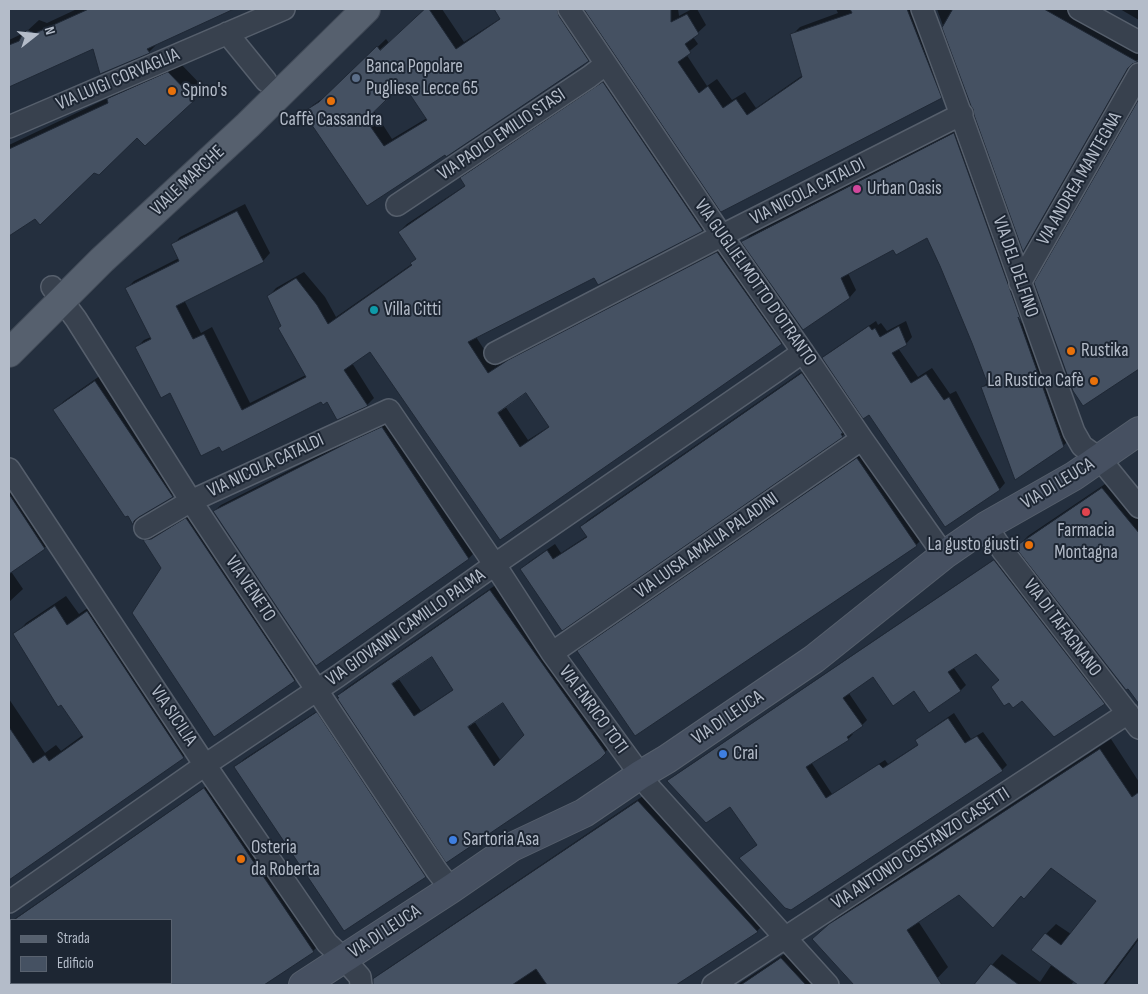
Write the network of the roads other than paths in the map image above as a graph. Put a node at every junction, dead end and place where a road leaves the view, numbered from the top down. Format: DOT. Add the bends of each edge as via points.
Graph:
graph roads {
  1 [pos="284,9"];
  2 [pos="340,9"];
  3 [pos="366,9"];
  4 [pos="568,9"];
  5 [pos="922,9"];
  6 [pos="1080,9"];
  7 [pos="227,33"];
  8 [pos="1139,42"];
  9 [pos="606,64"];
  10 [pos="1139,74"];
  11 [pos="266,81"];
  12 [pos="962,114"];
  13 [pos="9,127"];
  14 [pos="397,205"];
  15 [pos="722,236"];
  16 [pos="1020,283"];
  17 [pos="57,294"];
  18 [pos="9,328"];
  19 [pos="9,352"];
  20 [pos="803,352"];
  21 [pos="495,353"];
  22 [pos="390,410"];
  23 [pos="1139,431"];
  24 [pos="862,439"];
  25 [pos="1100,459"];
  26 [pos="9,469"];
  27 [pos="191,501"];
  28 [pos="1139,507"];
  29 [pos="986,526"];
  30 [pos="145,528"];
  31 [pos="944,555"];
  32 [pos="495,565"];
  33 [pos="552,653"];
  34 [pos="317,690"];
  35 [pos="1133,721"];
  36 [pos="205,765"];
  37 [pos="640,775"];
  38 [pos="450,889"];
  39 [pos="9,902"];
  40 [pos="785,938"];
  41 [pos="344,959"];
  42 [pos="303,985"];
  43 [pos="361,985"];
  44 [pos="713,985"];
  45 [pos="828,985"];
  1 -- 7 [label="street, VIA LUIGI CORVAGLIA"];
  2 -- 11 [label="main road, VIALE MARCHE"];
  3 -- 17 [label="main road, VIALE MARCHE" via="248,125 102,260"];
  4 -- 9 [label="street, VIA GUGLIELMOTTO D'OTRANTO"];
  5 -- 12 [label="street, VIA DEL DELFINO"];
  6 -- 8 [label="street"];
  7 -- 11 [label="street"];
  7 -- 13 [label="street, VIA LUIGI CORVAGLIA"];
  9 -- 14 [label="street, VIA PAOLO EMILIO STASI"];
  9 -- 15 [label="street, VIA GUGLIELMOTTO D'OTRANTO"];
  10 -- 16 [label="street, VIA ANDREA MANTEGNA"];
  11 -- 17 [label="main road, VIALE MARCHE"];
  12 -- 15 [label="street, VIA NICOLA CATALDI"];
  12 -- 16 [label="street, VIA DEL DELFINO"];
  15 -- 20 [label="street, VIA GUGLIELMOTTO D'OTRANTO"];
  15 -- 21 [label="street, VIA NICOLA CATALDI"];
  16 -- 25 [label="street, VIA DEL DELFINO" via="1074,432 1082,446"];
  17 -- 18 [label="main road, VIALE MARCHE"];
  17 -- 19 [label="main road, VIALE MARCHE"];
  17 -- 27 [label="street, VIA VENETO"];
  20 -- 24 [label="street, VIA GUGLIELMOTTO D'OTRANTO"];
  20 -- 32 [label="street, VIA GIOVANNI CAMILLO PALMA"];
  22 -- 27 [label="street, VIA NICOLA CATALDI"];
  22 -- 32 [label="street, VIA ENRICO TOTI"];
  23 -- 25 [label="street, VIA DI LEUCA"];
  24 -- 31 [label="street, VIA GUGLIELMOTTO D'OTRANTO"];
  24 -- 33 [label="street, VIA LUISA AMALIA PALADINI"];
  25 -- 28 [label="street, VIA DEL DELFINO"];
  25 -- 29 [label="street, VIA DI LEUCA"];
  26 -- 36 [label="street, VIA SICILIA"];
  27 -- 30 [label="street, VIA NICOLA CATALDI"];
  27 -- 34 [label="street, VIA VENETO"];
  29 -- 31 [label="street, VIA DI LEUCA"];
  29 -- 35 [label="street, VIA DI TAFAGNANO"];
  31 -- 37 [label="street, VIA DI LEUCA" via="814,659"];
  32 -- 33 [label="street, VIA ENRICO TOTI"];
  32 -- 34 [label="street, VIA GIOVANNI CAMILLO PALMA"];
  33 -- 37 [label="street, VIA ENRICO TOTI"];
  34 -- 36 [label="street, VIA GIOVANNI CAMILLO PALMA"];
  34 -- 38 [label="street, VIA VENETO"];
  35 -- 40 [label="street, VIA ANTONIO COSTANZO CASETTI"];
  36 -- 39 [label="street, VIA GIOVANNI CAMILLO PALMA"];
  36 -- 41 [label="street, VIA SICILIA" via="327,942"];
  37 -- 38 [label="street, VIA DI LEUCA" via="584,813 512,847"];
  37 -- 40 [label="street, VIA ENRICO TOTI"];
  38 -- 41 [label="street, VIA DI LEUCA"];
  40 -- 44 [label="street, VIA ANTONIO COSTANZO CASETTI"];
  40 -- 45 [label="street, VIA ENRICO TOTI"];
  41 -- 42 [label="street, VIA DI LEUCA"];
  41 -- 43 [label="street, VIA SICILIA" via="360,977"];
}
